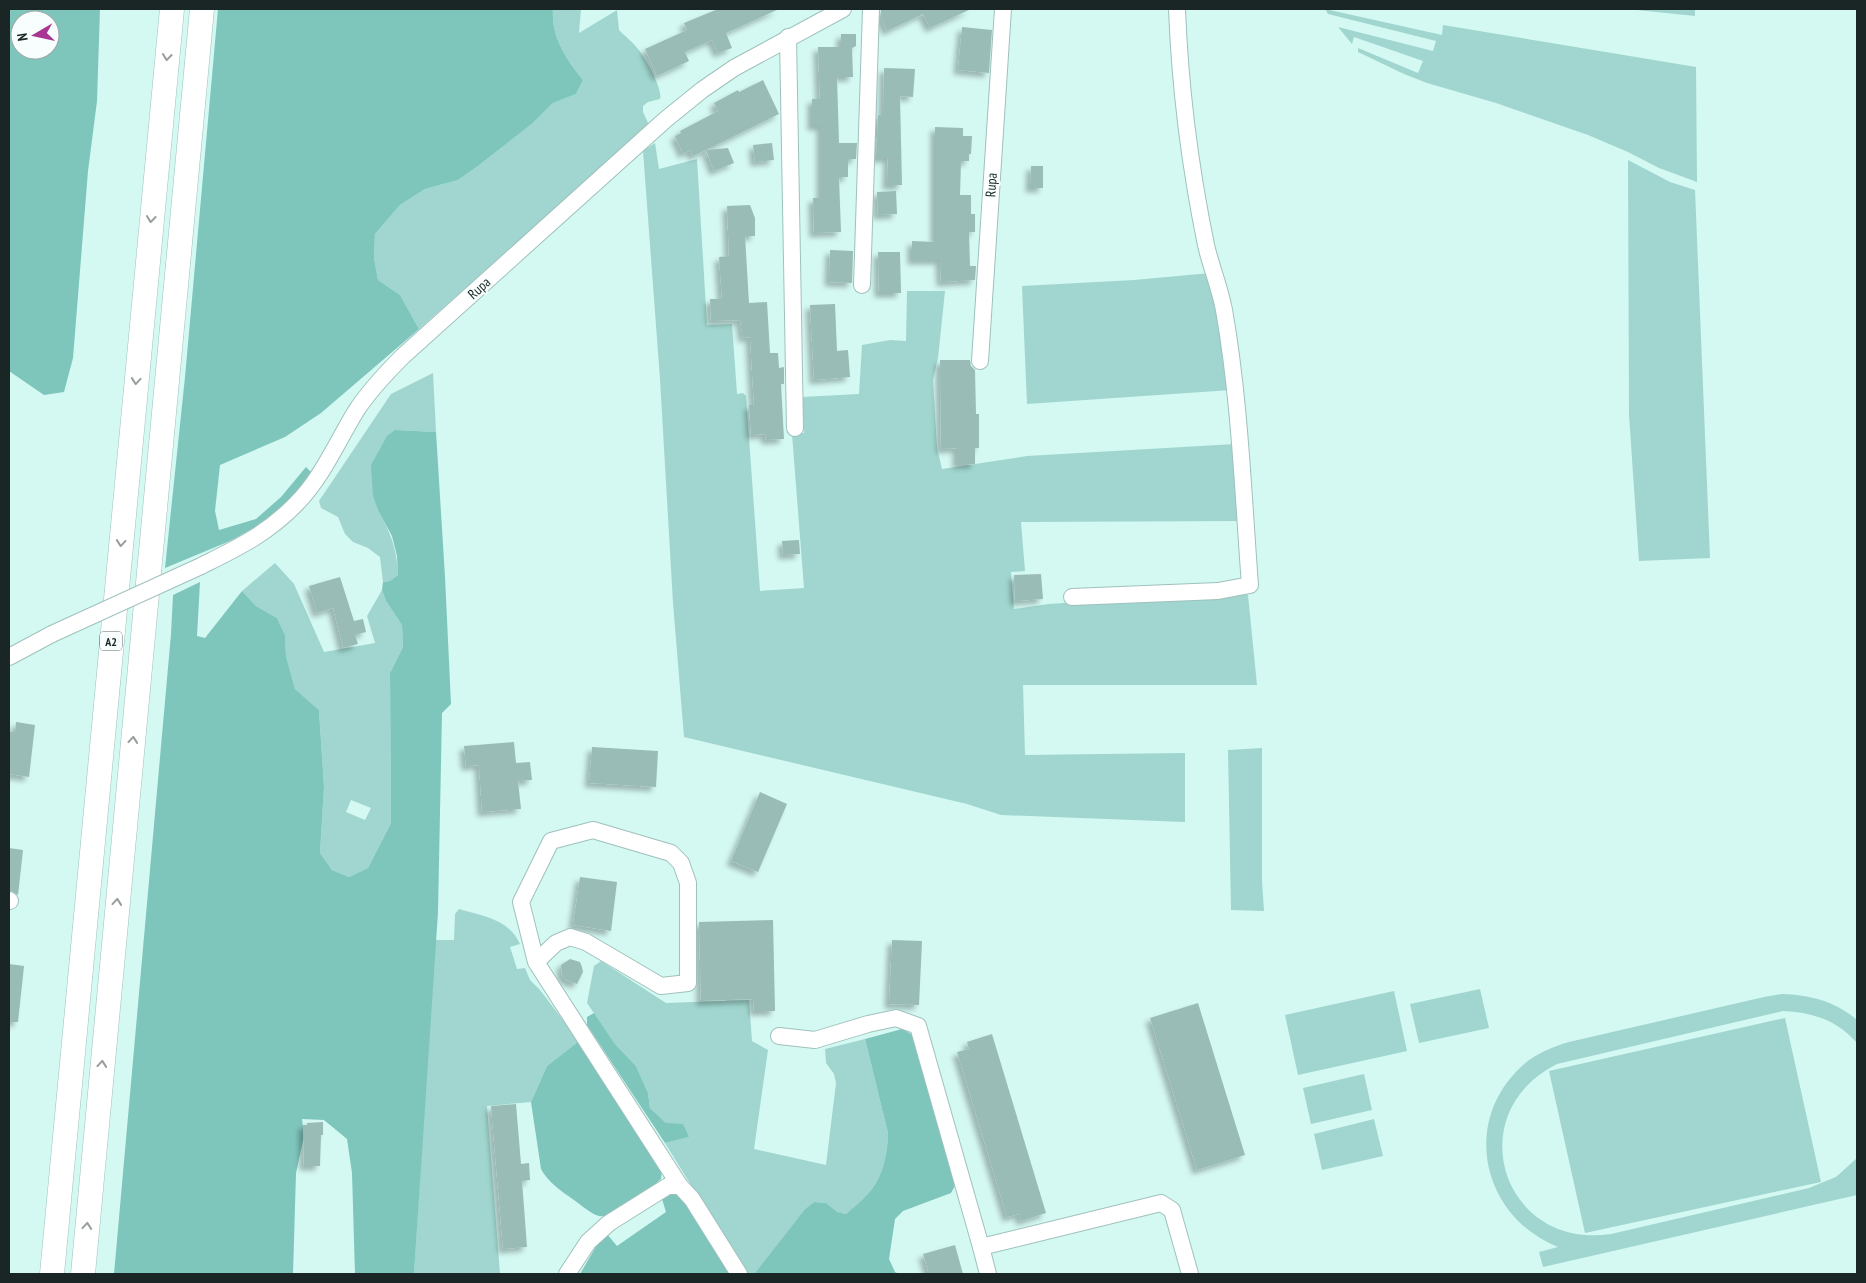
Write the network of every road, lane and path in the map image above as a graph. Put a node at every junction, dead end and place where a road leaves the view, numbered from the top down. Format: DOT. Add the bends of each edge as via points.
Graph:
graph roads {
  1 [pos="172,9"];
  2 [pos="202,9"];
  3 [pos="843,9"];
  4 [pos="871,9"];
  5 [pos="1002,9"];
  6 [pos="1178,9"];
  7 [pos="788,37"];
  8 [pos="862,285"];
  9 [pos="980,361"];
  10 [pos="795,428"];
  11 [pos="1072,597"];
  12 [pos="9,656"];
  13 [pos="536,962"];
  14 [pos="779,1036"];
  15 [pos="680,1186"];
  16 [pos="981,1248"];
  17 [pos="52,1274"];
  18 [pos="83,1274"];
  19 [pos="567,1274"];
  20 [pos="739,1274"];
  21 [pos="988,1274"];
  22 [pos="1190,1274"];
  1 -- 17 [label="highway, A2, one-way"];
  18 -- 2 [label="highway, A2, one-way"];
  3 -- 7 [label="street, Rupa"];
  4 -- 8 [label="street"];
  5 -- 9 [label="street, Rupa"];
  6 -- 11 [label="street" via="1179,65 1191,168 1206,247 1224,309 1234,384 1250,585 1218,591"];
  7 -- 10 [label="street"];
  7 -- 12 [label="street, Rupa, bridge" via="734,68 672,114 416,344 371,390 315,482 298,503 255,538"];
  13 -- 13 [label="street" via="556,943 570,937 586,942 661,986 688,982 688,883 681,863 671,853 593,830 551,841 521,902"];
  13 -- 15 [label="street"];
  14 -- 16 [label="street" via="815,1040 896,1018 918,1026"];
  15 -- 19 [label="street" via="668,1186 609,1223 588,1242"];
  15 -- 20 [label="street" via="692,1199"];
  16 -- 21 [label="street"];
  16 -- 22 [label="street" via="1161,1203 1172,1210"];
}
